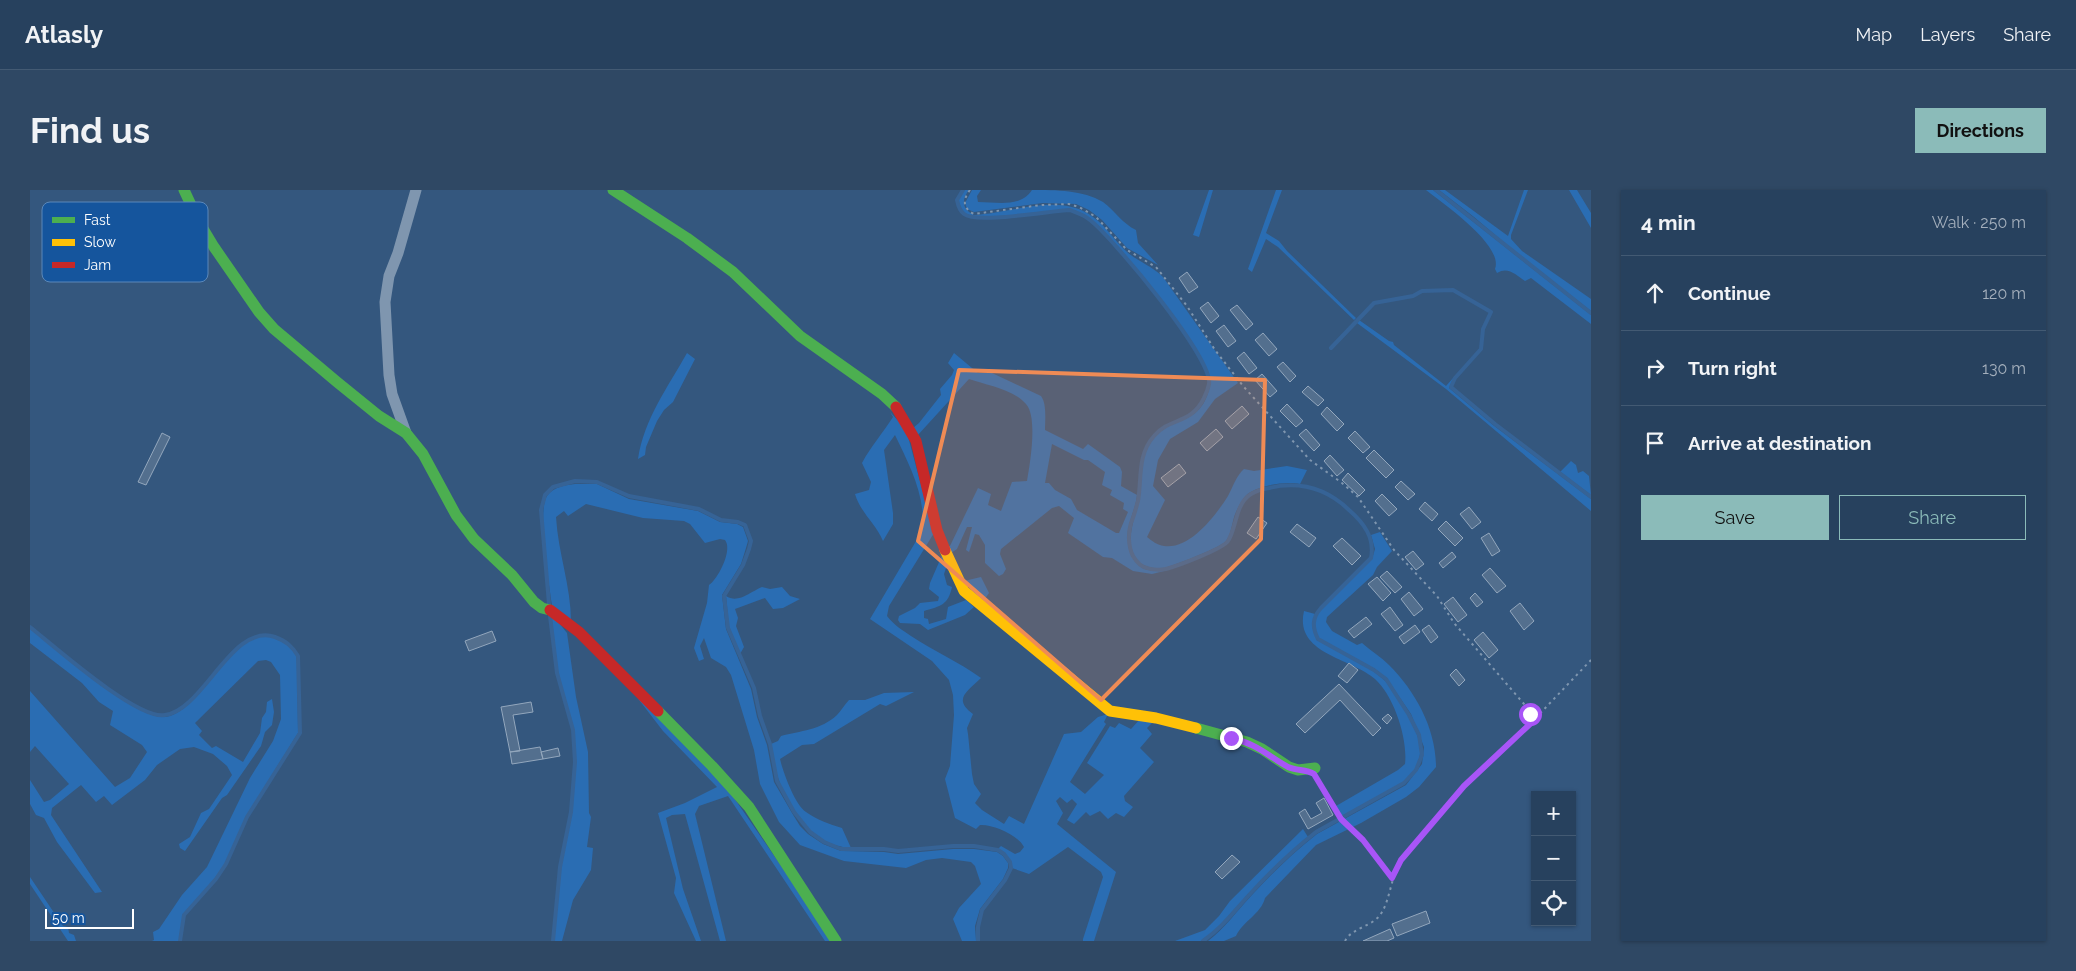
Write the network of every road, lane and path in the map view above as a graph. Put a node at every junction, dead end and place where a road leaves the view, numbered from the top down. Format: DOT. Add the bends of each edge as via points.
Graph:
graph roads {
  1 [pos="184,190"];
  2 [pos="416,190"];
  3 [pos="613,190"];
  4 [pos="970,190"];
  5 [pos="190,202"];
  6 [pos="208,237"];
  7 [pos="406,433"];
  8 [pos="1591,660"];
  9 [pos="1530,724"];
  10 [pos="1311,769"];
  11 [pos="1392,878"];
  12 [pos="836,941"];
  13 [pos="1344,941"];
  1 -- 5 [label="street"];
  2 -- 7 [label="street" via="389,276 385,302 389,375"];
  3 -- 10 [label="street" via="733,272 800,336 893,404 916,441 937,530 950,562 964,591 989,613 1110,711 1156,718 1247,742 1288,767"];
  4 -- 9 [label="path" via="964,205 974,214 1041,205 1070,204 1079,207 1096,217 1127,250 1156,267 1187,306 1215,350 1269,415 1310,460 1358,497 1394,550 1437,596 1454,623 1524,704 1530,714"];
  6 -- 7 [label="street" via="264,318 379,416"];
  7 -- 12 [label="street" via="423,454 456,515 474,539 512,575 534,602 553,611 579,632 695,748 749,808"];
  8 -- 9 [label="path"];
  9 -- 11 [label="path" via="1464,786 1401,860"];
  10 -- 11 [label="path" via="1341,819 1363,840"];
  11 -- 13 [label="path" via="1382,912"];
}
